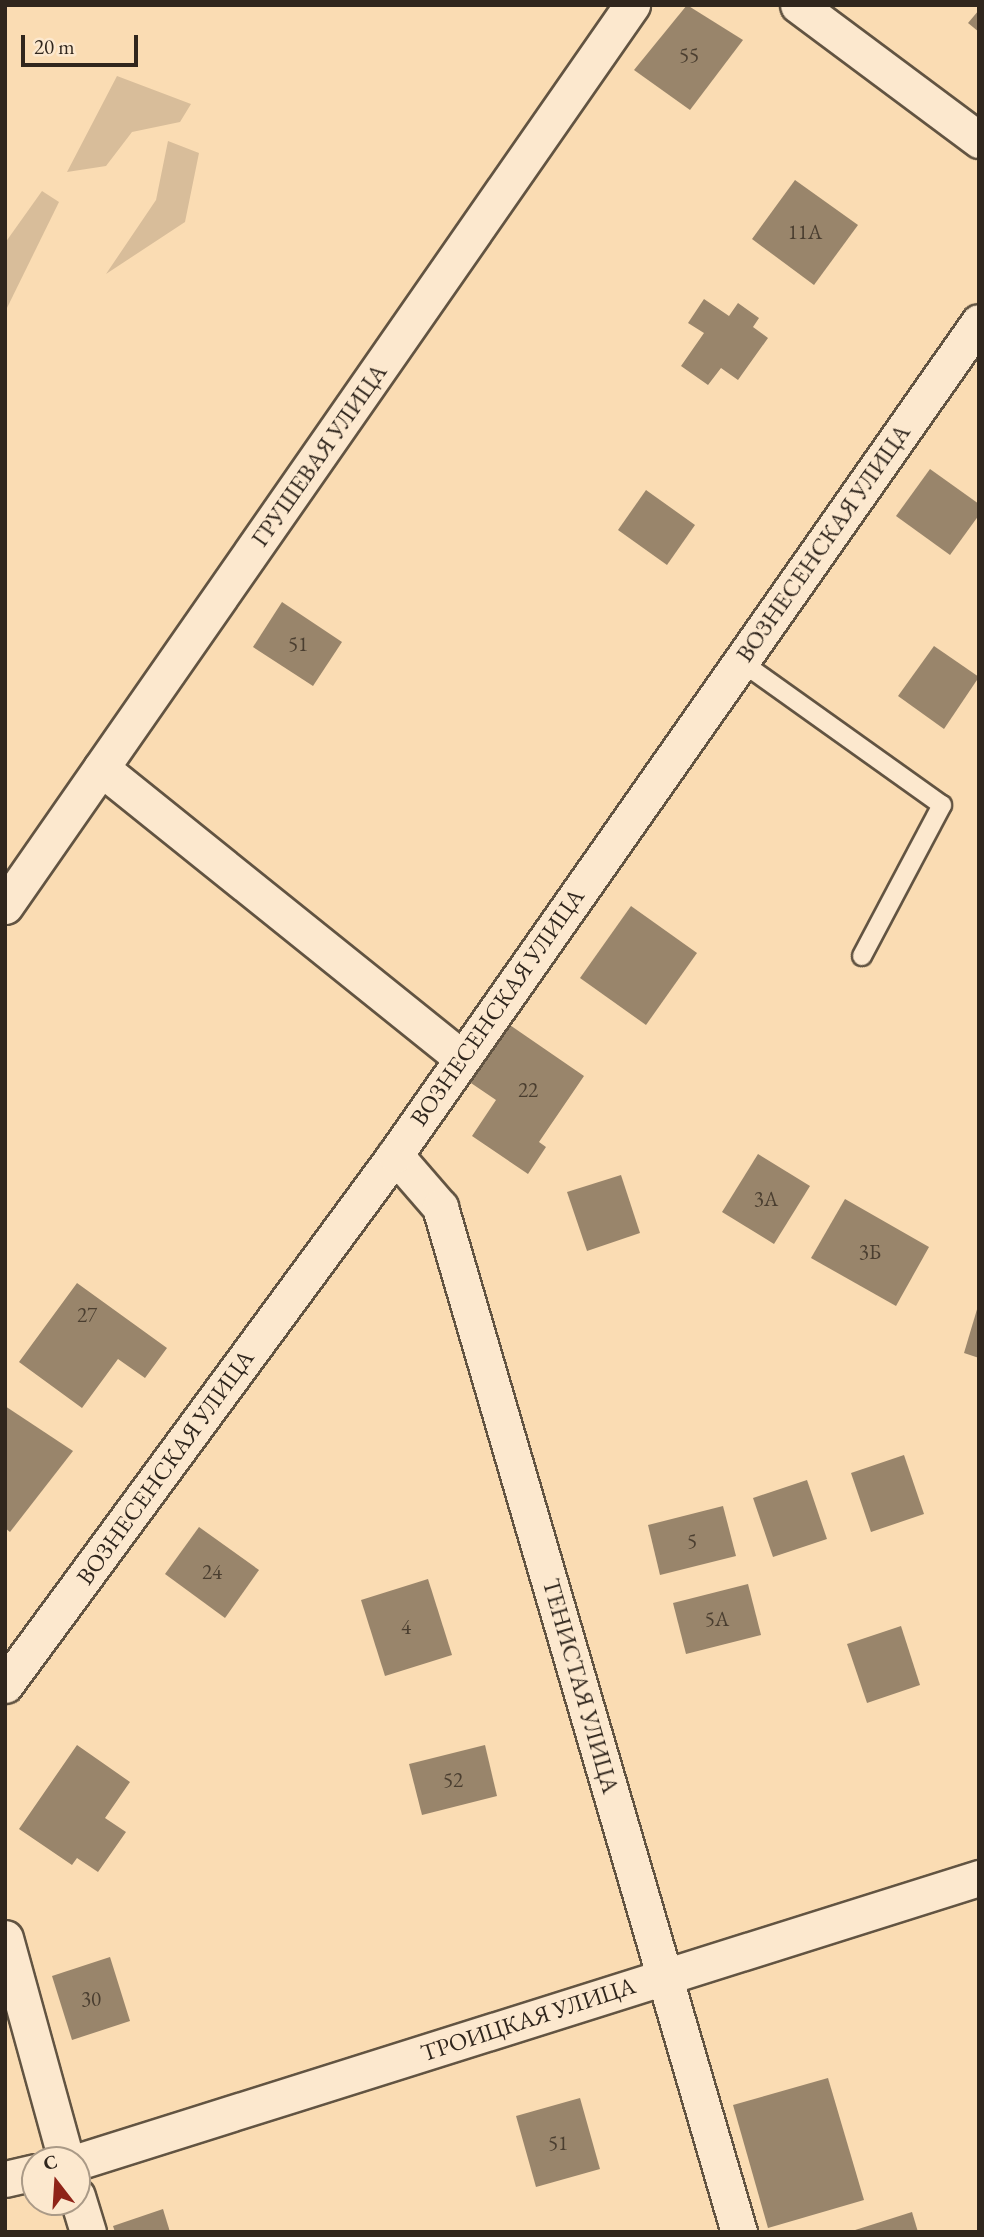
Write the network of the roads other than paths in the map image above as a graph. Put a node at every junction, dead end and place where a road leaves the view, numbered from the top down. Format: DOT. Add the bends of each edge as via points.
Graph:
graph roads {
  1 [pos="632,5"];
  2 [pos="798,5"];
  3 [pos="979,139"];
  4 [pos="979,322"];
  5 [pos="740,661"];
  6 [pos="101,768"];
  7 [pos="5,906"];
  8 [pos="862,956"];
  9 [pos="460,1057"];
  10 [pos="395,1155"];
  11 [pos="5,1685"];
  12 [pos="979,1878"];
  13 [pos="5,1938"];
  14 [pos="667,1975"];
  15 [pos="62,2146"];
  16 [pos="91,2158"];
  17 [pos="739,2232"];
  1 -- 6 [label="street, ГРУШЕВАЯ УЛИЦА"];
  2 -- 3 [label="street"];
  4 -- 5 [label="street, ВОЗНЕСЕНСКАЯ УЛИЦА"];
  5 -- 8 [label="lane" via="942,805"];
  5 -- 9 [label="street, ВОЗНЕСЕНСКАЯ УЛИЦА"];
  6 -- 7 [label="street, ГРУШЕВАЯ УЛИЦА"];
  6 -- 9 [label="street"];
  9 -- 10 [label="street, ВОЗНЕСЕНСКАЯ УЛИЦА"];
  10 -- 11 [label="street, ВОЗНЕСЕНСКАЯ УЛИЦА"];
  10 -- 14 [label="street, ТЕНИСТАЯ УЛИЦА" via="440,1207"];
  12 -- 14 [label="street, ТРОИЦКАЯ УЛИЦА"];
  13 -- 15 [label="street"];
  14 -- 16 [label="street, ТРОИЦКАЯ УЛИЦА"];
  14 -- 17 [label="street, ТЕНИСТАЯ УЛИЦА"];
}
